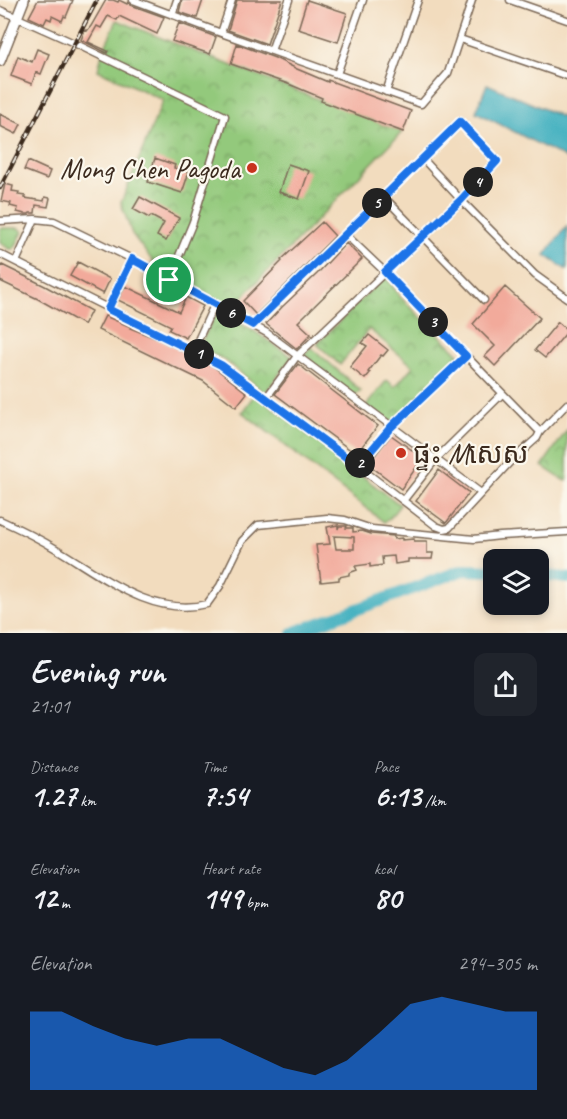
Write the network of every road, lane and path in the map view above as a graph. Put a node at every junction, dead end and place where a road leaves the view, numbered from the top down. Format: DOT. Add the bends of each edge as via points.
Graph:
graph roads {
  1 [pos="24,0"];
  2 [pos="133,0"];
  3 [pos="177,0"];
  4 [pos="232,0"];
  5 [pos="289,0"];
  6 [pos="363,0"];
  7 [pos="418,0"];
  8 [pos="472,0"];
  9 [pos="510,0"];
  10 [pos="0,10"];
  11 [pos="172,15"];
  12 [pos="17,18"];
  13 [pos="567,20"];
  14 [pos="220,33"];
  15 [pos="459,39"];
  16 [pos="271,51"];
  17 [pos="0,61"];
  18 [pos="337,74"];
  19 [pos="567,76"];
  20 [pos="386,92"];
  21 [pos="423,159"];
  22 [pos="384,197"];
  23 [pos="461,200"];
  24 [pos="35,219"];
  25 [pos="0,221"];
  26 [pos="345,234"];
  27 [pos="423,236"];
  28 [pos="0,254"];
  29 [pos="132,259"];
  30 [pos="16,262"];
  31 [pos="385,272"];
  32 [pos="169,280"];
  33 [pos="567,298"];
  34 [pos="484,300"];
  35 [pos="214,305"];
  36 [pos="108,309"];
  37 [pos="253,325"];
  38 [pos="193,351"];
  39 [pos="297,356"];
  40 [pos="466,356"];
  41 [pos="502,394"];
  42 [pos="266,398"];
  43 [pos="567,404"];
  44 [pos="391,427"];
  45 [pos="540,432"];
  46 [pos="436,459"];
  47 [pos="358,466"];
  48 [pos="481,493"];
  49 [pos="403,501"];
  50 [pos="0,520"];
  51 [pos="567,532"];
  1 -- 12 [label="highway"];
  2 -- 11 [label="street"];
  3 -- 11 [label="street"];
  4 -- 14 [label="street"];
  5 -- 16 [label="street"];
  6 -- 18 [label="street"];
  7 -- 20 [label="street"];
  8 -- 15 [label="street"];
  9 -- 13 [label="street"];
  10 -- 12 [label="street"];
  11 -- 14 [label="street"];
  12 -- 17 [label="highway"];
  12 -- 32 [label="street" via="225,116 193,222"];
  14 -- 16 [label="street"];
  15 -- 19 [label="street"];
  15 -- 20 [label="street" via="448,73 421,104"];
  16 -- 18 [label="street"];
  18 -- 20 [label="street"];
  21 -- 22 [label="street"];
  21 -- 23 [label="street"];
  21 -- 23 [label="street" via="460,122 497,161"];
  22 -- 26 [label="street"];
  22 -- 27 [label="street"];
  23 -- 27 [label="street"];
  23 -- 33 [label="street" via="535,275"];
  24 -- 25 [label="street"];
  24 -- 29 [label="street" via="54,221"];
  24 -- 30 [label="street"];
  26 -- 31 [label="street"];
  26 -- 37 [label="street"];
  27 -- 31 [label="street"];
  27 -- 34 [label="street"];
  28 -- 30 [label="street"];
  29 -- 32 [label="street"];
  29 -- 36 [label="street"];
  30 -- 36 [label="street"];
  31 -- 39 [label="street"];
  31 -- 40 [label="street"];
  32 -- 35 [label="street"];
  35 -- 37 [label="street"];
  35 -- 38 [label="street"];
  36 -- 38 [label="street"];
  37 -- 39 [label="street"];
  38 -- 42 [label="street" via="221,365"];
  39 -- 42 [label="street"];
  39 -- 44 [label="street"];
  40 -- 41 [label="street"];
  40 -- 44 [label="street"];
  41 -- 45 [label="street"];
  41 -- 46 [label="street"];
  42 -- 47 [label="street"];
  43 -- 45 [label="street"];
  44 -- 46 [label="street"];
  44 -- 47 [label="street"];
  45 -- 48 [label="street"];
  46 -- 48 [label="street"];
  46 -- 49 [label="street"];
  47 -- 49 [label="street"];
  48 -- 49 [label="street" via="444,529"];
  50 -- 51 [label="street" via="138,596 186,607 207,604 242,541 258,525 327,518 372,529 474,539"];
}
